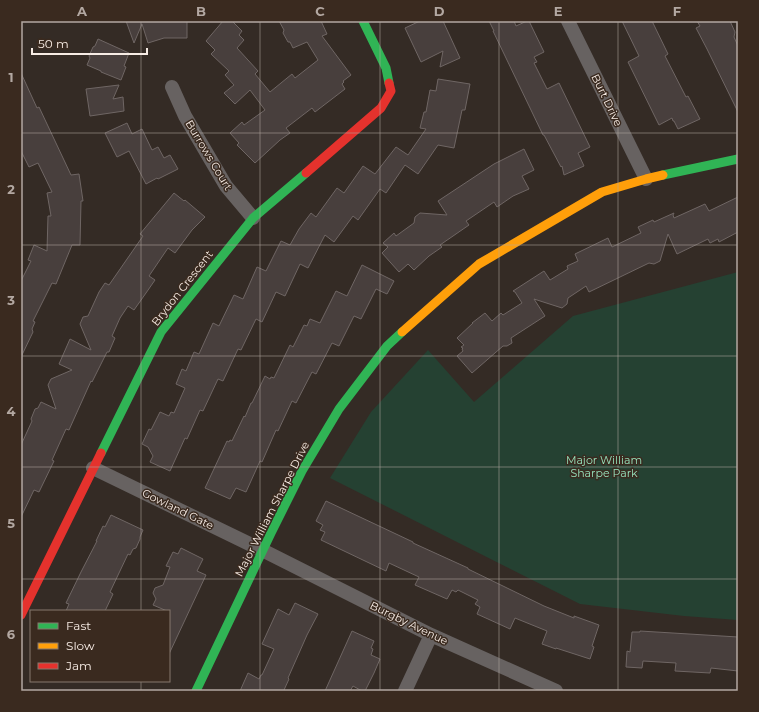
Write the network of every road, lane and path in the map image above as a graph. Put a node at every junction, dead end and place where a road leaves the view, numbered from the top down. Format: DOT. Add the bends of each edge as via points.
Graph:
graph roads {
  1 [pos="363,21"];
  2 [pos="568,21"];
  3 [pos="172,87"];
  4 [pos="738,159"];
  5 [pos="646,179"];
  6 [pos="253,218"];
  7 [pos="93,468"];
  8 [pos="264,551"];
  9 [pos="21,615"];
  10 [pos="432,635"];
  11 [pos="196,691"];
  12 [pos="405,691"];
  13 [pos="556,691"];
  1 -- 6 [label="street, Brydon Crescent" via="386,68 391,91 381,108"];
  2 -- 5 [label="street, Burt Drive"];
  3 -- 6 [label="street, Burrows Court" via="185,116 226,186"];
  4 -- 5 [label="street, Major William Sharpe Drive"];
  5 -- 8 [label="street, Major William Sharpe Drive" via="602,192 479,264 387,346 339,409 302,471"];
  6 -- 7 [label="street, Brydon Crescent" via="161,332"];
  7 -- 8 [label="street, Gowland Gate"];
  7 -- 9 [label="street, Brydon Crescent"];
  8 -- 10 [label="street, Burgby Avenue"];
  8 -- 11 [label="street, Major William Sharpe Drive"];
  10 -- 12 [label="street"];
  10 -- 13 [label="street, Burgby Avenue"];
}
